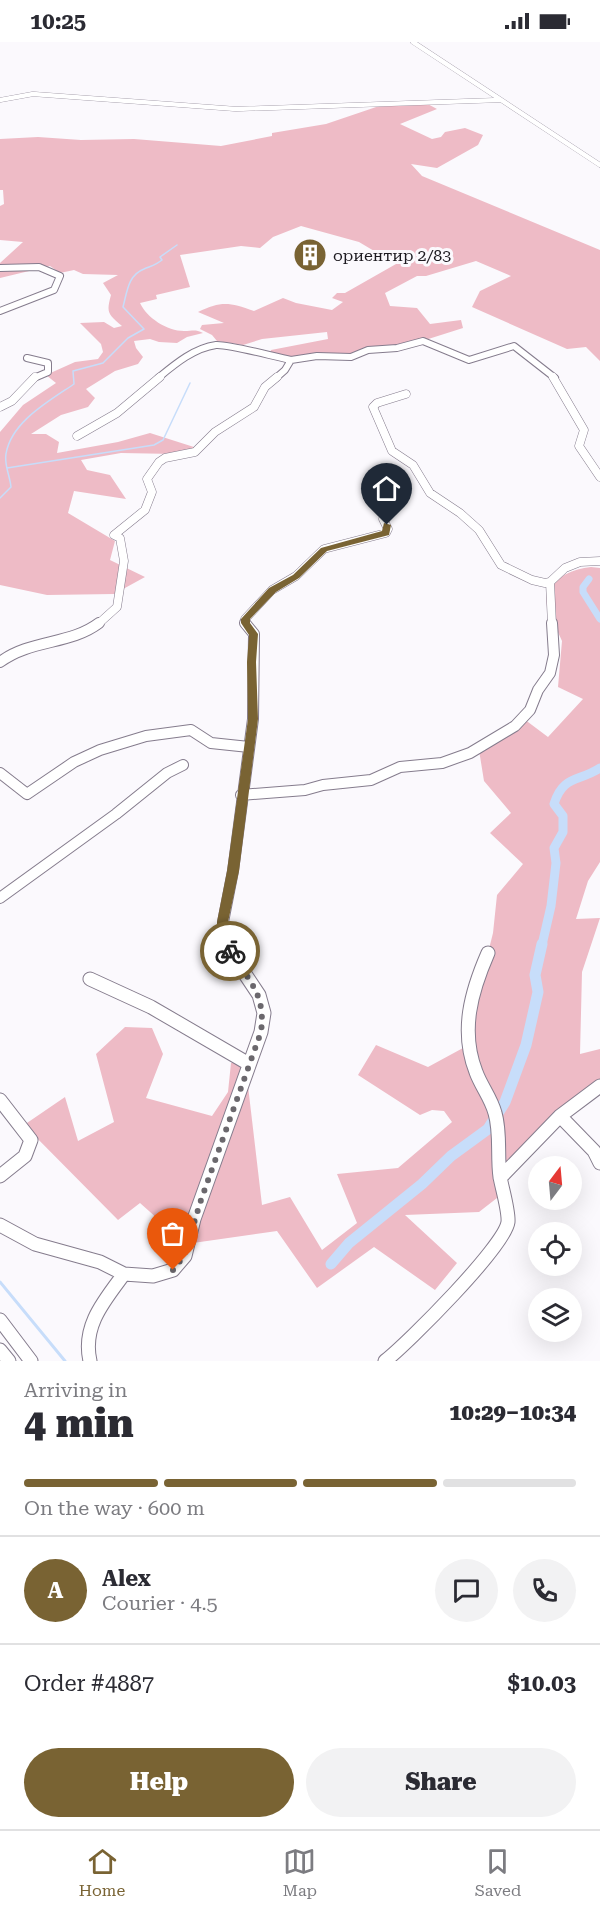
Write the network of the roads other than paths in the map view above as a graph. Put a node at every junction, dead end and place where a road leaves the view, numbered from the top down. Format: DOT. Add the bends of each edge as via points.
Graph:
graph roads {
  1 [pos="413,42"];
  2 [pos="0,100"];
  3 [pos="500,100"];
  4 [pos="599,164"];
  5 [pos="0,268"];
  6 [pos="0,311"];
  7 [pos="27,358"];
  8 [pos="291,360"];
  9 [pos="406,394"];
  10 [pos="0,407"];
  11 [pos="76,436"];
  12 [pos="600,477"];
  13 [pos="383,519"];
  14 [pos="600,561"];
  15 [pos="550,582"];
  16 [pos="0,662"];
  17 [pos="249,747"];
  18 [pos="183,765"];
  19 [pos="0,773"];
  20 [pos="242,795"];
  21 [pos="0,898"];
  22 [pos="488,953"];
  23 [pos="90,979"];
  24 [pos="249,1064"];
  25 [pos="600,1086"];
  26 [pos="0,1100"];
  27 [pos="561,1116"];
  28 [pos="600,1163"];
  29 [pos="0,1176"];
  30 [pos="500,1178"];
  31 [pos="0,1225"];
  32 [pos="124,1274"];
  33 [pos="0,1320"];
  34 [pos="0,1350"];
  35 [pos="9,1361"];
  36 [pos="31,1361"];
  37 [pos="90,1361"];
  38 [pos="385,1361"];
  1 -- 3 [label="street"];
  2 -- 3 [label="street" via="33,94 255,109"];
  3 -- 4 [label="street"];
  5 -- 6 [label="street" via="43,267 60,276 54,290"];
  7 -- 10 [label="street" via="48,363 48,372 29,381 12,402"];
  8 -- 11 [label="street" via="217,345 206,348 187,356 117,413"];
  8 -- 12 [label="street" via="351,357 376,348 398,348 423,341 470,360 514,346 545,369 562,390 584,430 579,446"];
  8 -- 16 [label="street" via="265,387 254,407 215,432 195,452 159,462 147,479 152,492 145,510 114,535 120,537 124,561 117,607 84,632 29,646"];
  9 -- 15 [label="street" via="373,407 392,451 413,465 429,493 479,530 501,565 538,582"];
  13 -- 17 [label="street" via="386,533 324,549 296,576 272,590 245,619 254,634"];
  14 -- 15 [label="street" via="580,562"];
  15 -- 20 [label="street" via="554,655 550,673 530,710 515,726 470,753 442,763 400,767 371,780"];
  17 -- 19 [label="street" via="214,746 191,730 171,730 98,751 27,794"];
  17 -- 20 [label="street"];
  18 -- 21 [label="street" via="167,772 117,814"];
  20 -- 24 [label="street" via="223,940 259,995 264,1013"];
  22 -- 30 [label="street" via="467,1010 475,1071 489,1094 497,1124"];
  23 -- 24 [label="street" via="183,1023"];
  24 -- 32 [label="street" via="184,1256 173,1270 153,1276"];
  25 -- 27 [label="street"];
  26 -- 29 [label="street" via="31,1140 32,1147"];
  27 -- 28 [label="street" via="594,1151"];
  27 -- 30 [label="street"];
  30 -- 38 [label="street" via="508,1222 492,1251 404,1346"];
  31 -- 32 [label="street" via="35,1244 100,1262"];
  32 -- 37 [label="street" via="93,1316"];
  33 -- 36 [label="street"];
  34 -- 35 [label="street"];
}
